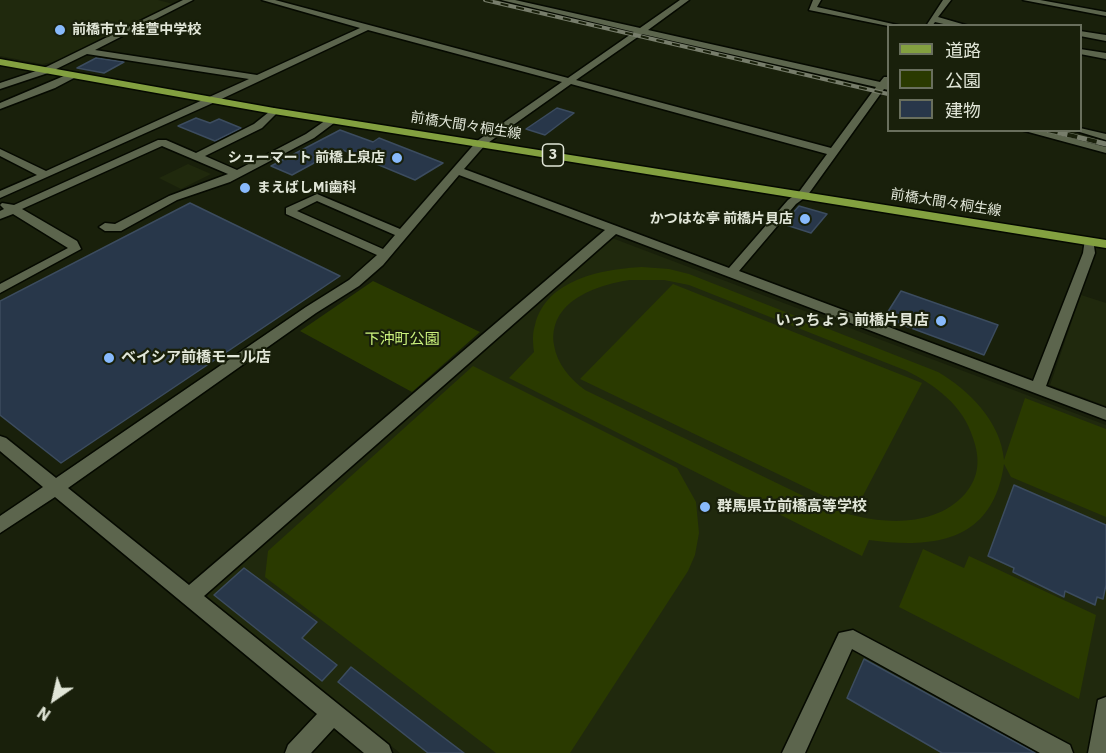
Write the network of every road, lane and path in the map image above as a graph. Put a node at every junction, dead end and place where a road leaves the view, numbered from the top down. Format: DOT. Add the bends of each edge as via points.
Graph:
graph roads {
  1 [pos="189,0"];
  2 [pos="266,0"];
  3 [pos="504,0"];
  4 [pos="685,0"];
  5 [pos="817,0"];
  6 [pos="947,0"];
  7 [pos="1027,0"];
  8 [pos="1059,3"];
  9 [pos="1106,14"];
  10 [pos="931,22"];
  11 [pos="889,24"];
  12 [pos="948,24"];
  13 [pos="366,28"];
  14 [pos="641,31"];
  15 [pos="1082,33"];
  16 [pos="1106,38"];
  17 [pos="85,51"];
  18 [pos="1082,51"];
  19 [pos="1106,56"];
  20 [pos="0,62"];
  21 [pos="45,71"];
  22 [pos="71,76"];
  23 [pos="257,78"];
  24 [pos="568,82"];
  25 [pos="0,86"];
  26 [pos="884,86"];
  27 [pos="212,100"];
  28 [pos="0,106"];
  29 [pos="274,111"];
  30 [pos="333,120"];
  31 [pos="1082,131"];
  32 [pos="1034,132"];
  33 [pos="1106,137"];
  34 [pos="481,143"];
  35 [pos="116,144"];
  36 [pos="1106,150"];
  37 [pos="0,152"];
  38 [pos="833,152"];
  39 [pos="135,153"];
  40 [pos="197,156"];
  41 [pos="456,170"];
  42 [pos="237,174"];
  43 [pos="46,175"];
  44 [pos="803,194"];
  45 [pos="0,195"];
  46 [pos="0,202"];
  47 [pos="12,209"];
  48 [pos="0,215"];
  49 [pos="105,227"];
  50 [pos="612,231"];
  51 [pos="402,234"];
  52 [pos="1089,242"];
  53 [pos="1106,244"];
  54 [pos="384,254"];
  55 [pos="730,274"];
  56 [pos="0,288"];
  57 [pos="1038,388"];
  58 [pos="1106,414"];
  59 [pos="0,442"];
  60 [pos="55,487"];
  61 [pos="0,526"];
  62 [pos="189,597"];
  63 [pos="1106,708"];
  64 [pos="333,713"];
  65 [pos="296,753"];
  66 [pos="381,753"];
  67 [pos="793,753"];
  68 [pos="1062,753"];
  69 [pos="1099,753"];
  1 -- 17 [label="street"];
  2 -- 13 [label="street"];
  3 -- 14 [label="street"];
  4 -- 14 [label="street"];
  5 -- 11 [label="street" via="811,7"];
  6 -- 10 [label="street"];
  7 -- 8 [label="street"];
  8 -- 9 [label="street"];
  10 -- 12 [label="street"];
  13 -- 23 [label="street"];
  13 -- 24 [label="street"];
  14 -- 24 [label="street"];
  14 -- 26 [label="street"];
  15 -- 16 [label="street"];
  17 -- 21 [label="street"];
  17 -- 23 [label="street"];
  18 -- 19 [label="street"];
  20 -- 21 [label="main road, 前橋大間々桐生線 / 3"];
  21 -- 22 [label="main road, 前橋大間々桐生線 / 3"];
  21 -- 25 [label="street"];
  22 -- 27 [label="main road, 前橋大間々桐生線 / 3"];
  22 -- 28 [label="street"];
  23 -- 27 [label="street"];
  24 -- 34 [label="street"];
  24 -- 38 [label="street"];
  26 -- 38 [label="street"];
  27 -- 29 [label="main road, 前橋大間々桐生線 / 3"];
  27 -- 35 [label="street"];
  29 -- 30 [label="main road, 前橋大間々桐生線 / 3"];
  29 -- 40 [label="street" via="258,126"];
  30 -- 34 [label="main road, 前橋大間々桐生線 / 3"];
  30 -- 42 [label="street"];
  31 -- 33 [label="street"];
  32 -- 36 [label="street"];
  34 -- 41 [label="street"];
  34 -- 44 [label="main road, 前橋大間々桐生線 / 3"];
  35 -- 39 [label="street"];
  35 -- 43 [label="street"];
  37 -- 43 [label="street"];
  38 -- 44 [label="street"];
  39 -- 40 [label="street" via="162,142"];
  39 -- 47 [label="street"];
  40 -- 42 [label="street"];
  41 -- 50 [label="street" via="606,225"];
  41 -- 51 [label="street"];
  42 -- 49 [label="street" via="173,198 117,228"];
  43 -- 45 [label="street"];
  44 -- 52 [label="main road, 前橋大間々桐生線 / 3"];
  44 -- 55 [label="street"];
  46 -- 47 [label="street"];
  47 -- 48 [label="street"];
  47 -- 56 [label="street" via="73,244 75,249"];
  50 -- 55 [label="street"];
  50 -- 62 [label="street"];
  51 -- 54 [label="street"];
  51 -- 54 [label="street" via="317,196 290,210"];
  52 -- 53 [label="main road, 前橋大間々桐生線 / 3"];
  52 -- 57 [label="street" via="1089,253"];
  54 -- 60 [label="street" via="354,283"];
  55 -- 57 [label="street"];
  57 -- 58 [label="street"];
  59 -- 60 [label="street"];
  60 -- 61 [label="street"];
  60 -- 62 [label="street"];
  62 -- 64 [label="street"];
  63 -- 69 [label="street"];
  64 -- 65 [label="street"];
  64 -- 66 [label="street"];
  67 -- 68 [label="street" via="846,640 853,639"];
}
